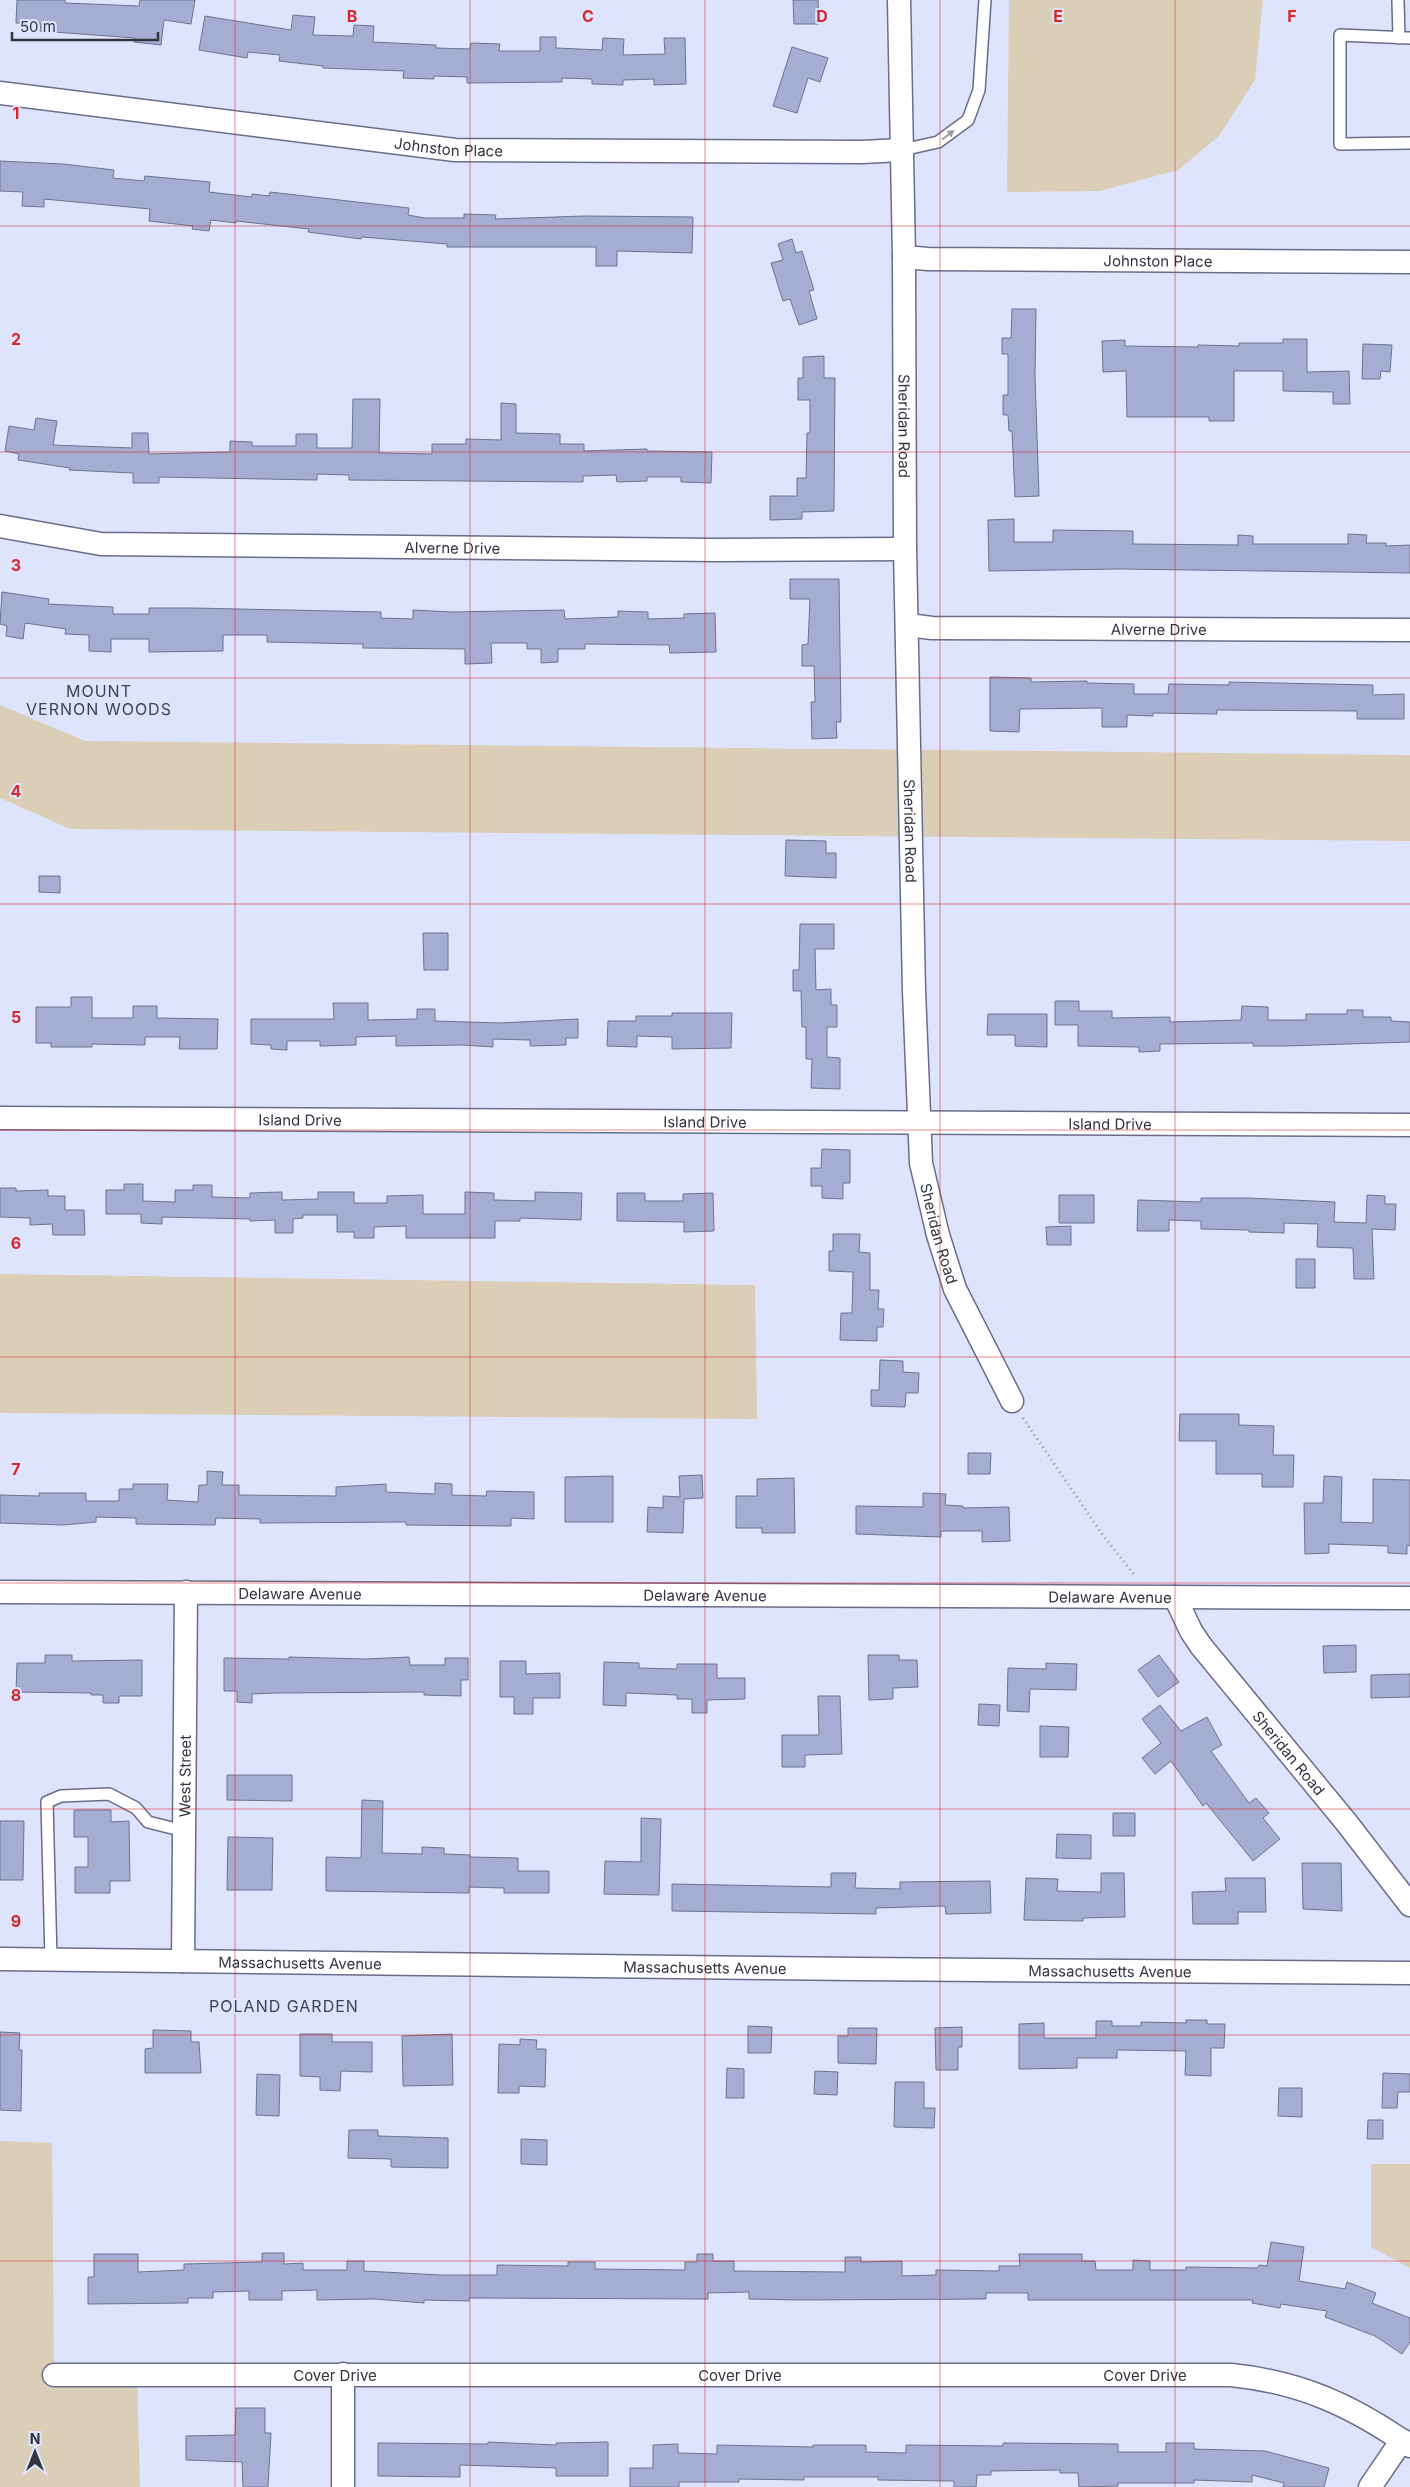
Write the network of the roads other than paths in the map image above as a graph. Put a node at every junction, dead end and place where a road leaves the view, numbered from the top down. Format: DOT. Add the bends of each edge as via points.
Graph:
graph roads {
  1 [pos="899,0"];
  2 [pos="985,0"];
  3 [pos="1398,0"];
  4 [pos="1404,38"];
  5 [pos="0,93"];
  6 [pos="1410,143"];
  7 [pos="902,150"];
  8 [pos="904,257"];
  9 [pos="1410,262"];
  10 [pos="0,526"];
  11 [pos="905,548"];
  12 [pos="908,625"];
  13 [pos="1410,630"];
  14 [pos="0,1118"];
  15 [pos="919,1123"];
  16 [pos="1410,1125"];
  17 [pos="1012,1401"];
  18 [pos="0,1592"];
  19 [pos="186,1592"];
  20 [pos="1164,1597"];
  21 [pos="1410,1598"];
  22 [pos="184,1832"];
  23 [pos="1410,1904"];
  24 [pos="0,1959"];
  25 [pos="50,1960"];
  26 [pos="183,1961"];
  27 [pos="1410,1973"];
  28 [pos="343,2374"];
  29 [pos="54,2375"];
  30 [pos="1406,2443"];
  31 [pos="343,2487"];
  32 [pos="1370,2487"];
  1 -- 7 [label="street, Sheridan Road"];
  7 -- 2 [label="lane, one-way" via="938,142 968,120 979,90"];
  3 -- 4 [label="lane"];
  4 -- 6 [label="lane" via="1340,35 1340,144"];
  5 -- 7 [label="street, Johnston Place" via="455,150"];
  7 -- 8 [label="street, Sheridan Road"];
  8 -- 9 [label="street, Johnston Place"];
  8 -- 11 [label="street, Sheridan Road"];
  10 -- 11 [label="street, Alverne Drive" via="101,544 728,550"];
  11 -- 12 [label="street, Sheridan Road"];
  12 -- 13 [label="street, Alverne Drive" via="932,628"];
  12 -- 15 [label="street, Sheridan Road"];
  14 -- 15 [label="street, Island Drive"];
  15 -- 16 [label="street, Island Drive"];
  15 -- 17 [label="street, Sheridan Road" via="922,1164 946,1261 969,1319"];
  18 -- 19 [label="street, Delaware Avenue"];
  19 -- 20 [label="street, Delaware Avenue"];
  19 -- 22 [label="street, West Street"];
  20 -- 21 [label="street, Delaware Avenue"];
  20 -- 23 [label="street, Sheridan Road"];
  22 -- 25 [label="lane" via="148,1822 136,1808 110,1794 61,1796 47,1802"];
  22 -- 26 [label="street, West Street"];
  24 -- 25 [label="street, Massachusetts Avenue"];
  25 -- 26 [label="street, Massachusetts Avenue"];
  26 -- 27 [label="street, Massachusetts Avenue"];
  28 -- 29 [label="street, Cover Drive"];
  28 -- 30 [label="street, Cover Drive" via="1231,2375 1300,2387 1326,2396"];
  28 -- 31 [label="street"];
  30 -- 32 [label="street"];
}
